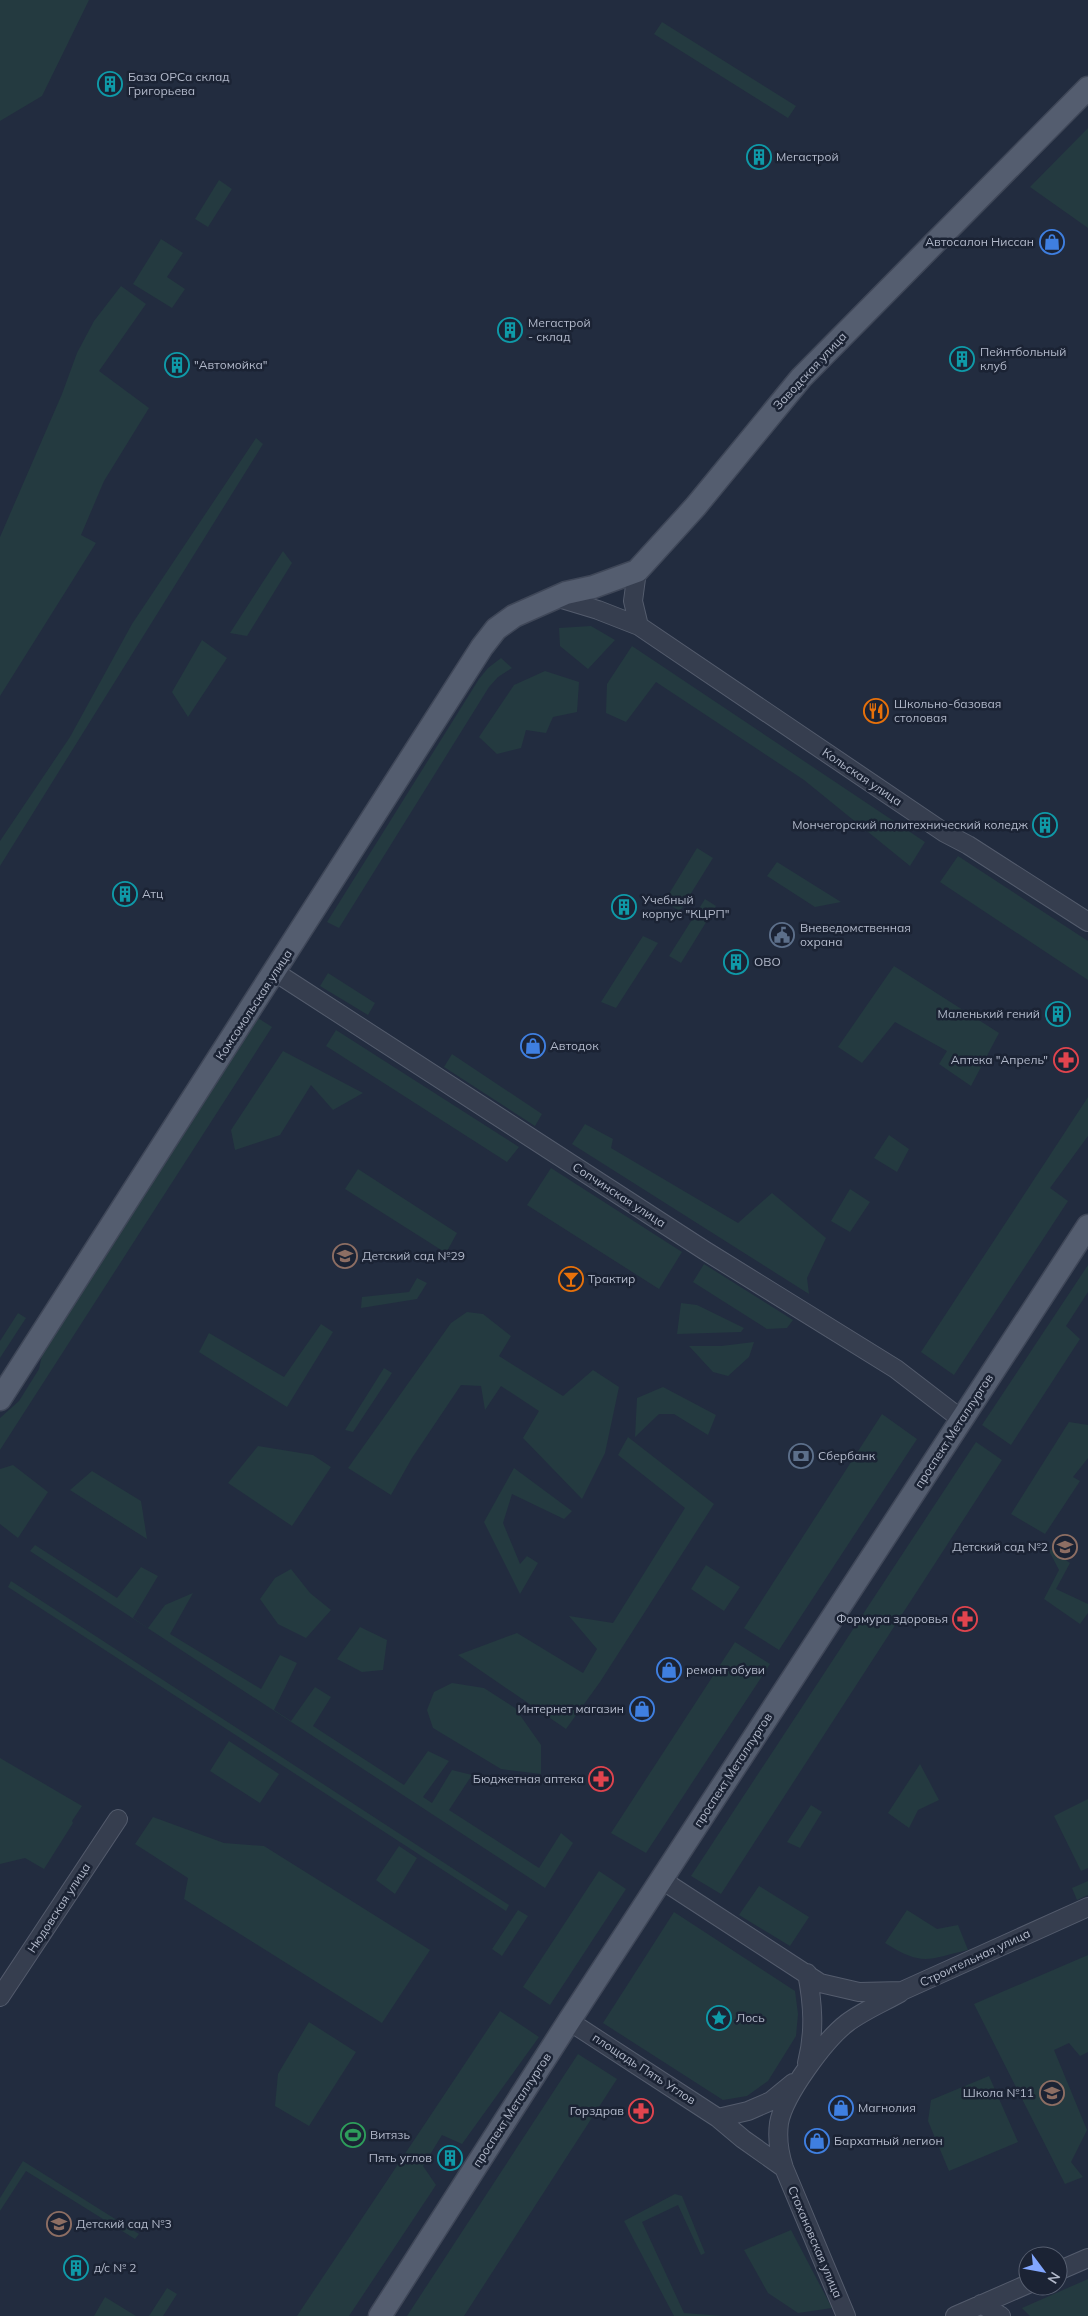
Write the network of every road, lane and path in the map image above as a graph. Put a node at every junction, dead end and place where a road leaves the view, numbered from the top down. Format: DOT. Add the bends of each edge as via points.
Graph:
graph roads {
  1 [pos="1088,88"];
  2 [pos="637,571"];
  3 [pos="555,597"];
  4 [pos="514,616"];
  5 [pos="639,626"];
  6 [pos="1088,922"];
  7 [pos="275,972"];
  8 [pos="1088,1226"];
  9 [pos="0,1399"];
  10 [pos="961,1419"];
  11 [pos="118,1819"];
  12 [pos="662,1880"];
  13 [pos="1088,1907"];
  14 [pos="807,1973"];
  15 [pos="902,1991"];
  16 [pos="0,1997"];
  17 [pos="569,2021"];
  18 [pos="805,2073"];
  19 [pos="718,2118"];
  20 [pos="784,2168"];
  21 [pos="1088,2258"];
  22 [pos="1068,2267"];
  23 [pos="1018,2288"];
  24 [pos="981,2304"];
  25 [pos="380,2316"];
  26 [pos="846,2316"];
  27 [pos="955,2316"];
  28 [pos="1001,2316"];
  1 -- 2 [label="main road, Заводская улица" via="801,378 696,506"];
  2 -- 3 [label="main road, Заводская улица"];
  2 -- 5 [label="street" via="633,601"];
  3 -- 4 [label="main road, Заводская улица"];
  3 -- 5 [label="street, Кольская улица"];
  4 -- 7 [label="main road, Комсомольская улица" via="482,647"];
  5 -- 6 [label="street, Кольская улица" via="945,833"];
  7 -- 9 [label="main road, Комсомольская улица"];
  7 -- 10 [label="street, Сопчинская улица" via="704,1250 896,1369"];
  8 -- 10 [label="main road, проспект Металлургов"];
  10 -- 12 [label="main road, проспект Металлургов"];
  11 -- 16 [label="street, Нюдовская улица"];
  12 -- 14 [label="street"];
  12 -- 17 [label="main road, проспект Металлургов"];
  13 -- 15 [label="street, Строительная улица"];
  14 -- 15 [label="street, Строительная улица" via="820,1983 859,1992"];
  14 -- 18 [label="street" via="813,2026"];
  15 -- 18 [label="street" via="848,2022 828,2039"];
  17 -- 19 [label="street, площадь Пять Углов"];
  17 -- 25 [label="main road, проспект Металлургов"];
  18 -- 19 [label="street" via="771,2101"];
  18 -- 20 [label="street" via="783,2109 779,2123 779,2153"];
  19 -- 20 [label="street, площадь Пять Углов"];
  20 -- 26 [label="street, Стахановская улица"];
  21 -- 22 [label="street"];
  23 -- 24 [label="street"];
  24 -- 27 [label="street"];
  24 -- 28 [label="street"];
}
